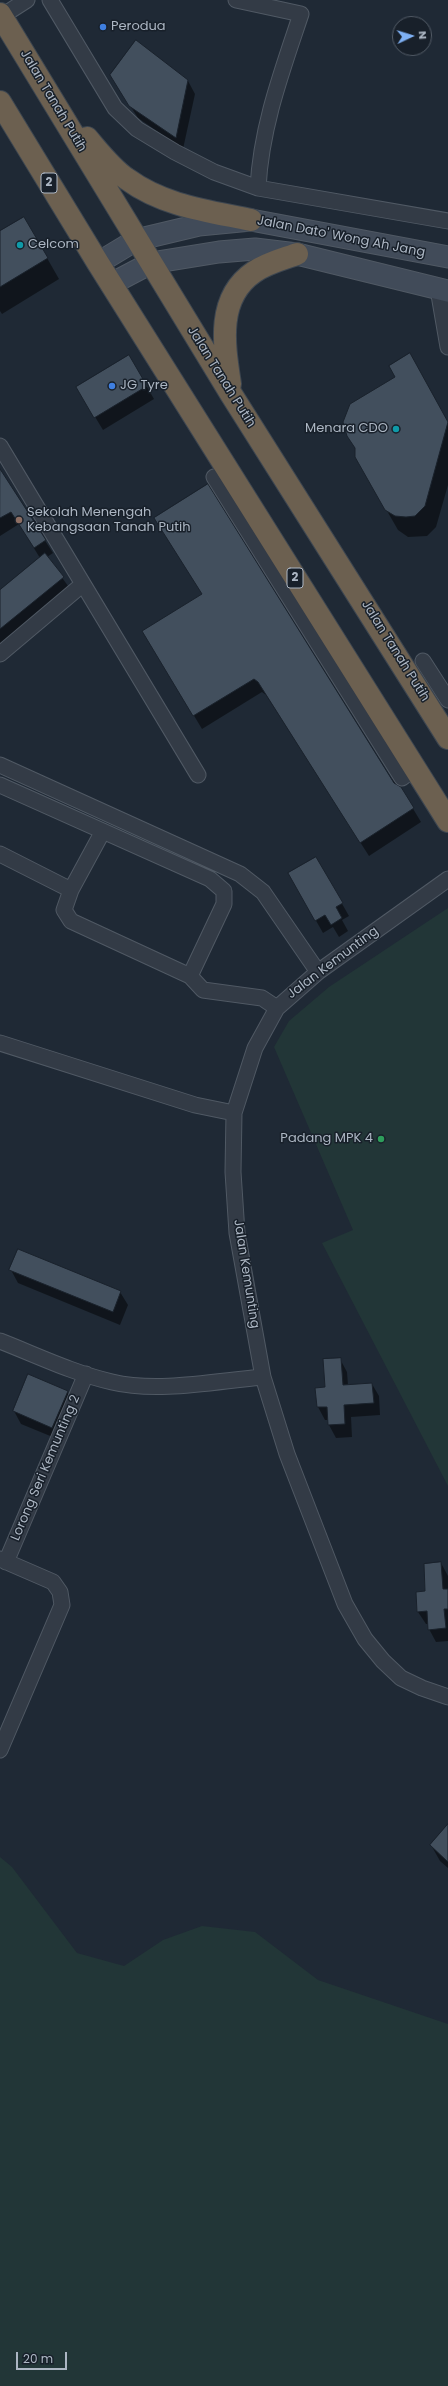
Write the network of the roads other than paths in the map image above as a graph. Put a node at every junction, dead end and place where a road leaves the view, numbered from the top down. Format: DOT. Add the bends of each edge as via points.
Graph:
graph roads {
  1 [pos="27,0"];
  2 [pos="50,0"];
  3 [pos="236,0"];
  4 [pos="1,15"];
  5 [pos="52,98"];
  6 [pos="0,102"];
  7 [pos="258,188"];
  8 [pos="251,220"];
  9 [pos="448,221"];
  10 [pos="136,240"];
  11 [pos="297,254"];
  12 [pos="448,257"];
  13 [pos="98,263"];
  14 [pos="151,263"];
  15 [pos="111,284"];
  16 [pos="443,290"];
  17 [pos="445,319"];
  18 [pos="448,347"];
  19 [pos="231,394"];
  20 [pos="0,446"];
  21 [pos="214,477"];
  22 [pos="83,584"];
  23 [pos="0,654"];
  24 [pos="423,661"];
  25 [pos="448,700"];
  26 [pos="448,738"];
  27 [pos="0,765"];
  28 [pos="408,774"];
  29 [pos="198,775"];
  30 [pos="0,785"];
  31 [pos="448,821"];
  32 [pos="103,831"];
  33 [pos="0,854"];
  34 [pos="448,879"];
  35 [pos="71,890"];
  36 [pos="318,972"];
  37 [pos="190,976"];
  38 [pos="277,1008"];
  39 [pos="0,1043"];
  40 [pos="234,1113"];
  41 [pos="0,1341"];
  42 [pos="86,1374"];
  43 [pos="263,1377"];
  44 [pos="3,1560"];
  45 [pos="448,1698"];
  46 [pos="0,1750"];
  1 -- 4 [label="street"];
  2 -- 7 [label="street" via="115,108 137,129 214,172"];
  3 -- 7 [label="street" via="301,14 274,96 262,147"];
  4 -- 5 [label="highway, Jalan Tanah Putih"];
  5 -- 8 [label="highway" via="126,179 152,194 179,205"];
  5 -- 10 [label="highway, Jalan Tanah Putih"];
  6 -- 13 [label="highway, 2"];
  7 -- 9 [label="street"];
  8 -- 10 [label="main road, Jalan Dato' Wong Ah Jang" via="199,225"];
  8 -- 12 [label="main road, Jalan Dato' Wong Ah Jang"];
  10 -- 13 [label="main road, Jalan Dato' Wong Ah Jang"];
  10 -- 14 [label="highway, Jalan Tanah Putih"];
  11 -- 14 [label="main road, Jalan Dato' Wong Ah Jang" via="255,249"];
  11 -- 16 [label="main road, Jalan Dato' Wong Ah Jang"];
  11 -- 19 [label="highway" via="254,271 234,296 225,317 224,333"];
  13 -- 15 [label="highway, 2"];
  14 -- 15 [label="main road, Jalan Dato' Wong Ah Jang"];
  14 -- 19 [label="highway, Jalan Tanah Putih"];
  15 -- 28 [label="highway, 2"];
  16 -- 17 [label="street"];
  17 -- 18 [label="street"];
  19 -- 26 [label="highway, Jalan Tanah Putih"];
  20 -- 22 [label="street"];
  21 -- 28 [label="street"];
  22 -- 23 [label="street"];
  22 -- 29 [label="street"];
  24 -- 25 [label="street"];
  27 -- 36 [label="street" via="240,874 263,892"];
  28 -- 31 [label="highway, 2"];
  30 -- 32 [label="street"];
  32 -- 35 [label="street"];
  32 -- 37 [label="street" via="210,879 224,892 224,904"];
  33 -- 35 [label="street"];
  34 -- 36 [label="street, Jalan Kemunting"];
  35 -- 37 [label="street" via="64,910 71,921"];
  36 -- 38 [label="street, Jalan Kemunting"];
  37 -- 38 [label="street" via="203,990 262,998"];
  38 -- 40 [label="street, Jalan Kemunting" via="255,1048"];
  39 -- 40 [label="street" via="195,1105"];
  40 -- 43 [label="street, Jalan Kemunting" via="237,1233"];
  41 -- 42 [label="street"];
  42 -- 43 [label="street" via="112,1382 137,1385 182,1385"];
  42 -- 44 [label="street, Lorong Seri Kemunting 2"];
  43 -- 45 [label="street, Jalan Kemunting" via="287,1454 348,1610 365,1639 401,1678"];
  44 -- 46 [label="street" via="53,1582 60,1592 62,1605"];
}
